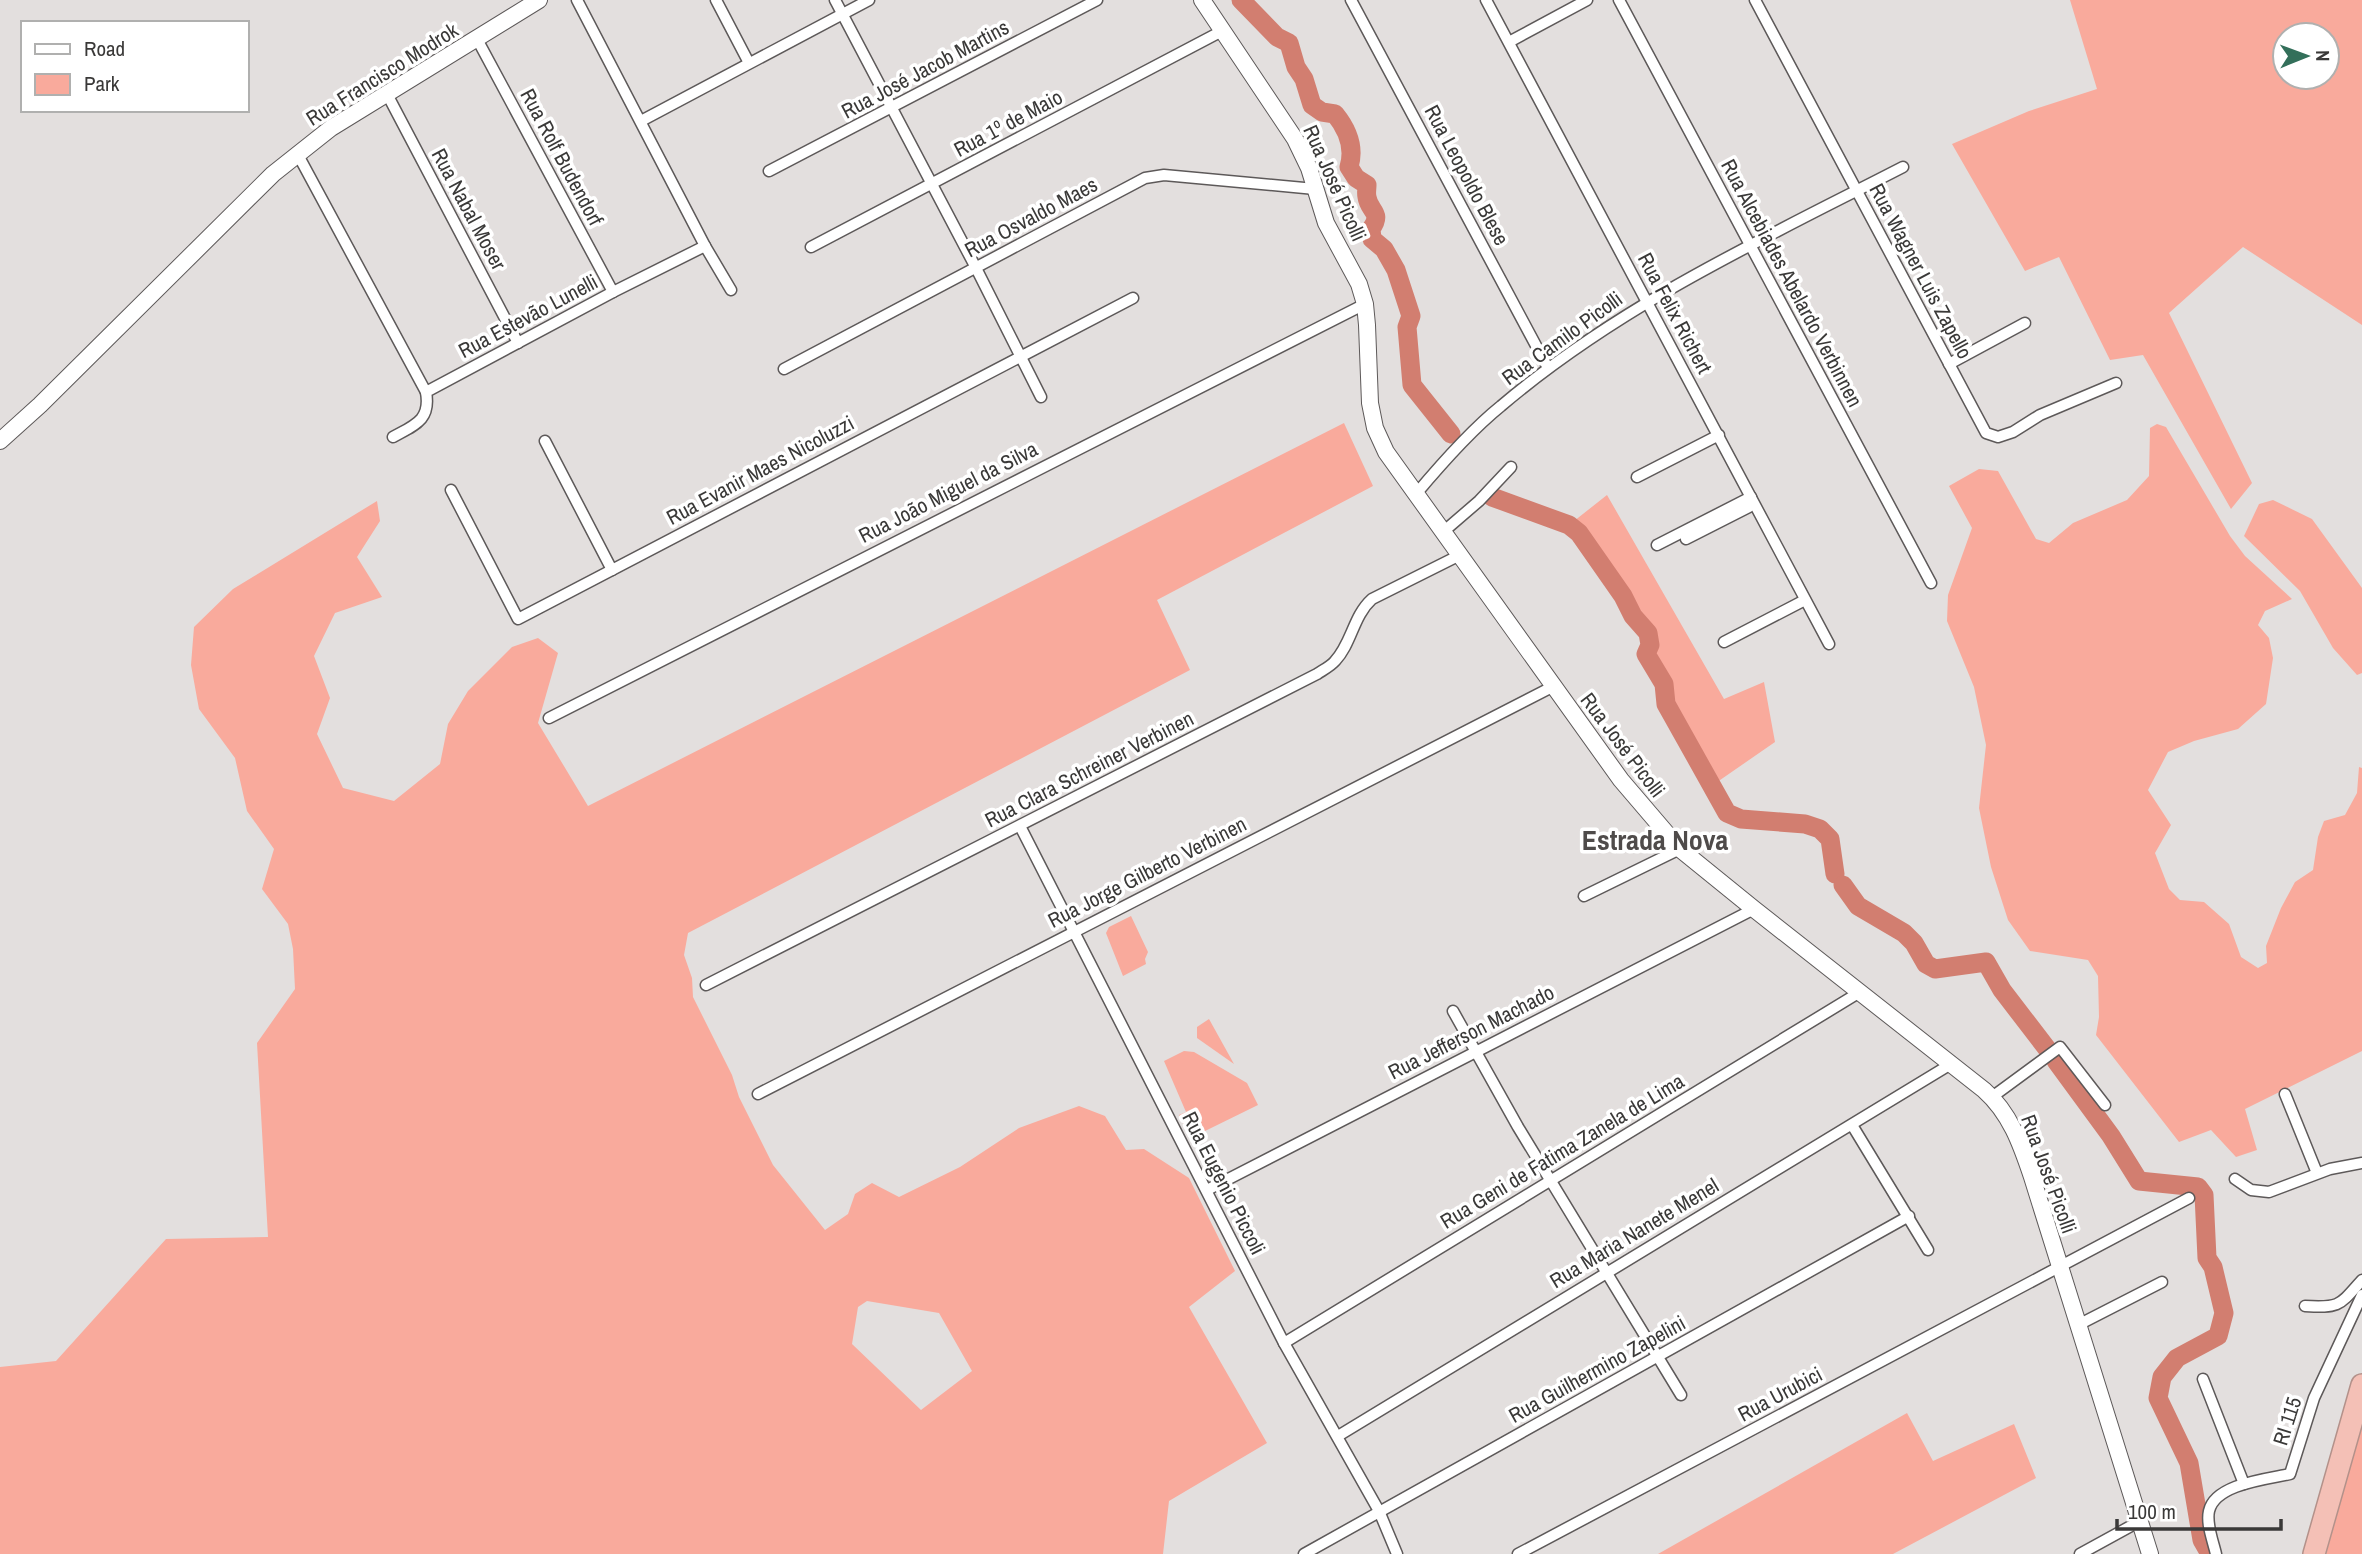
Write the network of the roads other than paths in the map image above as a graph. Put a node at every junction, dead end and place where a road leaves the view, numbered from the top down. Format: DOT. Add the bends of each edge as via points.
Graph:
graph roads {
  1 [pos="538,0"];
  2 [pos="577,0"];
  3 [pos="716,0"];
  4 [pos="835,0"];
  5 [pos="869,0"];
  6 [pos="1097,0"];
  7 [pos="1202,0"];
  8 [pos="1351,0"];
  9 [pos="1486,0"];
  10 [pos="1587,0"];
  11 [pos="1619,0"];
  12 [pos="1755,0"];
  13 [pos="842,14"];
  14 [pos="1222,31"];
  15 [pos="477,39"];
  16 [pos="1509,42"];
  17 [pos="749,63"];
  18 [pos="387,94"];
  19 [pos="892,108"];
  20 [pos="641,121"];
  21 [pos="297,153"];
  22 [pos="1903,167"];
  23 [pos="769,171"];
  24 [pos="931,185"];
  25 [pos="1315,189"];
  26 [pos="1857,191"];
  27 [pos="1750,245"];
  28 [pos="705,246"];
  29 [pos="811,247"];
  30 [pos="976,268"];
  31 [pos="731,290"];
  32 [pos="613,292"];
  33 [pos="1133,298"];
  34 [pos="1646,301"];
  35 [pos="1365,304"];
  36 [pos="2025,323"];
  37 [pos="518,343"];
  38 [pos="1020,356"];
  39 [pos="1949,363"];
  40 [pos="1548,368"];
  41 [pos="784,369"];
  42 [pos="2116,383"];
  43 [pos="426,392"];
  44 [pos="1041,397"];
  45 [pos="1719,435"];
  46 [pos="393,437"];
  47 [pos="0,441"];
  48 [pos="545,441"];
  49 [pos="1511,467"];
  50 [pos="1637,477"];
  51 [pos="451,490"];
  52 [pos="1416,494"];
  53 [pos="1752,500"];
  54 [pos="1443,531"];
  55 [pos="1686,539"];
  56 [pos="1657,545"];
  57 [pos="1460,555"];
  58 [pos="612,570"];
  59 [pos="1931,583"];
  60 [pos="1807,603"];
  61 [pos="1726,644"];
  62 [pos="1829,644"];
  63 [pos="1553,686"];
  64 [pos="549,718"];
  65 [pos="1020,826"];
  66 [pos="1680,849"];
  67 [pos="1584,896"];
  68 [pos="1754,909"];
  69 [pos="1074,931"];
  70 [pos="706,985"];
  71 [pos="1860,992"];
  72 [pos="1452,1011"];
  73 [pos="1474,1052"];
  74 [pos="1951,1064"];
  75 [pos="758,1094"];
  76 [pos="2285,1094"];
  77 [pos="1992,1097"];
  78 [pos="2105,1105"];
  79 [pos="1852,1125"];
  80 [pos="2362,1163"];
  81 [pos="2317,1173"];
  82 [pos="2235,1179"];
  83 [pos="1550,1181"];
  84 [pos="1207,1190"];
  85 [pos="2189,1198"];
  86 [pos="1909,1216"];
  87 [pos="1928,1250"];
  88 [pos="2060,1268"];
  89 [pos="1606,1272"];
  90 [pos="2362,1280"];
  91 [pos="2162,1282"];
  92 [pos="2362,1295"];
  93 [pos="2305,1306"];
  94 [pos="2078,1325"];
  95 [pos="1284,1343"];
  96 [pos="1658,1357"];
  97 [pos="2203,1379"];
  98 [pos="2362,1385"];
  99 [pos="1681,1395"];
  100 [pos="1338,1436"];
  101 [pos="2244,1484"];
  102 [pos="1379,1510"];
  103 [pos="2140,1521"];
  104 [pos="1304,1554"];
  105 [pos="1397,1554"];
  106 [pos="1518,1554"];
  107 [pos="2080,1554"];
  108 [pos="2150,1554"];
  109 [pos="2216,1554"];
  110 [pos="2315,1554"];
  1 -- 15 [label="street, Rua Francisco Modrok"];
  2 -- 20 [label="street"];
  3 -- 17 [label="street"];
  4 -- 13 [label="street"];
  5 -- 13 [label="street"];
  6 -- 19 [label="street, Rua José Jacob Martins"];
  7 -- 14 [label="street, Rua José Picolli"];
  8 -- 40 [label="street, Rua Leopoldo Blese"];
  9 -- 16 [label="street, Rua Felix Richert"];
  10 -- 16 [label="street"];
  11 -- 27 [label="street, Rua Alcebiades Abelardo Verbinnen"];
  12 -- 26 [label="street, Rua Wagner Luis Zapello"];
  13 -- 17 [label="street"];
  13 -- 19 [label="street"];
  14 -- 24 [label="street, Rua 1º de Maio"];
  14 -- 25 [label="street, Rua José Picolli" via="1295,139"];
  15 -- 18 [label="street, Rua Francisco Modrok"];
  15 -- 32 [label="street, Rua Rolf Budendorf"];
  16 -- 34 [label="street, Rua Felix Richert"];
  17 -- 20 [label="street"];
  18 -- 21 [label="street, Rua Francisco Modrok"];
  18 -- 37 [label="street, Rua Nabal Moser"];
  19 -- 23 [label="street, Rua José Jacob Martins"];
  19 -- 24 [label="street"];
  20 -- 28 [label="street"];
  21 -- 43 [label="street"];
  21 -- 47 [label="street, Rua Francisco Modrok"];
  22 -- 26 [label="street, Rua Camilo Picolli"];
  24 -- 29 [label="street, Rua 1º de Maio"];
  24 -- 30 [label="street"];
  25 -- 30 [label="street, Rua Osvaldo Maes" via="1155,175"];
  25 -- 35 [label="street, Rua José Picolli"];
  26 -- 27 [label="street, Rua Camilo Picolli"];
  26 -- 39 [label="street, Rua Wagner Luis Zapello"];
  27 -- 34 [label="street, Rua Camilo Picolli"];
  27 -- 59 [label="street, Rua Alcebiades Abelardo Verbinnen"];
  28 -- 31 [label="street"];
  28 -- 32 [label="street, Rua Estevão Lunelli"];
  30 -- 38 [label="street"];
  30 -- 41 [label="street, Rua Osvaldo Maes"];
  32 -- 37 [label="street, Rua Estevão Lunelli"];
  33 -- 38 [label="street, Rua Evanir Maes Nicoluzzi"];
  34 -- 40 [label="street, Rua Camilo Picolli"];
  34 -- 45 [label="street, Rua Felix Richert"];
  35 -- 52 [label="street, Rua José Picolli" via="1372,417 1386,452"];
  35 -- 64 [label="street, Rua João Miguel da Silva"];
  36 -- 39 [label="street"];
  37 -- 43 [label="street, Rua Estevão Lunelli"];
  38 -- 44 [label="street"];
  38 -- 58 [label="street, Rua Evanir Maes Nicoluzzi"];
  39 -- 42 [label="street, Rua Wagner Luis Zapello" via="1986,433 1998,437"];
  40 -- 52 [label="street, Rua Camilo Picolli" via="1500,406"];
  43 -- 46 [label="street" via="424,417"];
  45 -- 50 [label="street"];
  45 -- 53 [label="street, Rua Felix Richert"];
  48 -- 58 [label="street"];
  49 -- 54 [label="street"];
  51 -- 58 [label="street, Rua Evanir Maes Nicoluzzi" via="518,619"];
  52 -- 54 [label="street, Rua José Picolli"];
  53 -- 55 [label="street"];
  53 -- 56 [label="street"];
  53 -- 60 [label="street, Rua Felix Richert"];
  54 -- 57 [label="street, Rua José Picolli"];
  57 -- 63 [label="street, Rua José Picolli"];
  57 -- 65 [label="street, Rua Clara Schreiner Verbinen" via="1373,599 1364,607 1335,662 1317,674"];
  60 -- 61 [label="street"];
  60 -- 62 [label="street, Rua Felix Richert"];
  63 -- 66 [label="street, Rua José Picolli" via="1636,799"];
  63 -- 69 [label="street, Rua Jorge Gilberto Verbinen"];
  65 -- 69 [label="street, Rua Eugenio Piccoli"];
  65 -- 70 [label="street, Rua Clara Schreiner Verbinen"];
  66 -- 67 [label="street"];
  66 -- 68 [label="street, Rua José Picolli"];
  68 -- 71 [label="street, Rua José Picolli"];
  68 -- 73 [label="street, Rua Jefferson Machado"];
  69 -- 75 [label="street, Rua Jorge Gilberto Verbinen"];
  69 -- 84 [label="street, Rua Eugenio Piccoli"];
  71 -- 74 [label="street, Rua José Picolli"];
  71 -- 83 [label="street, Rua Geni de Fatima Zanela de Lima"];
  72 -- 73 [label="street"];
  73 -- 83 [label="street"];
  73 -- 84 [label="street, Rua Jefferson Machado"];
  74 -- 77 [label="street, Rua José Picolli"];
  74 -- 79 [label="street, Rua Maria Nanete Menel"];
  76 -- 81 [label="street"];
  77 -- 78 [label="street" via="2060,1046"];
  77 -- 88 [label="street, Rua José Picolli" via="2023,1150"];
  79 -- 86 [label="street"];
  79 -- 89 [label="street, Rua Maria Nanete Menel"];
  80 -- 81 [label="street"];
  81 -- 82 [label="street" via="2269,1192 2251,1190"];
  83 -- 89 [label="street"];
  83 -- 95 [label="street, Rua Geni de Fatima Zanela de Lima"];
  84 -- 95 [label="street, Rua Eugenio Piccoli"];
  85 -- 88 [label="street, Rua Urubici"];
  86 -- 87 [label="street"];
  86 -- 96 [label="street, Rua Guilhermino Zapelini"];
  88 -- 94 [label="street, Rua José Picolli"];
  88 -- 106 [label="street, Rua Urubici"];
  89 -- 96 [label="street"];
  89 -- 100 [label="street, Rua Maria Nanete Menel"];
  90 -- 93 [label="street" via="2339,1305"];
  91 -- 94 [label="street"];
  92 -- 101 [label="street, RI 115" via="2314,1398 2290,1474"];
  94 -- 103 [label="street, Rua José Picolli"];
  95 -- 100 [label="street, Rua Eugenio Piccoli"];
  96 -- 99 [label="street"];
  96 -- 102 [label="street, Rua Guilhermino Zapelini"];
  97 -- 101 [label="street"];
  98 -- 110 [label="highway"];
  100 -- 102 [label="street, Rua Eugenio Piccoli"];
  101 -- 109 [label="street, RI 115" via="2211,1505 2209,1523"];
  102 -- 104 [label="street, Rua Guilhermino Zapelini"];
  102 -- 105 [label="street, Rua Eugenio Piccoli"];
  103 -- 107 [label="street"];
  103 -- 108 [label="street, Rua José Picolli"];
}
